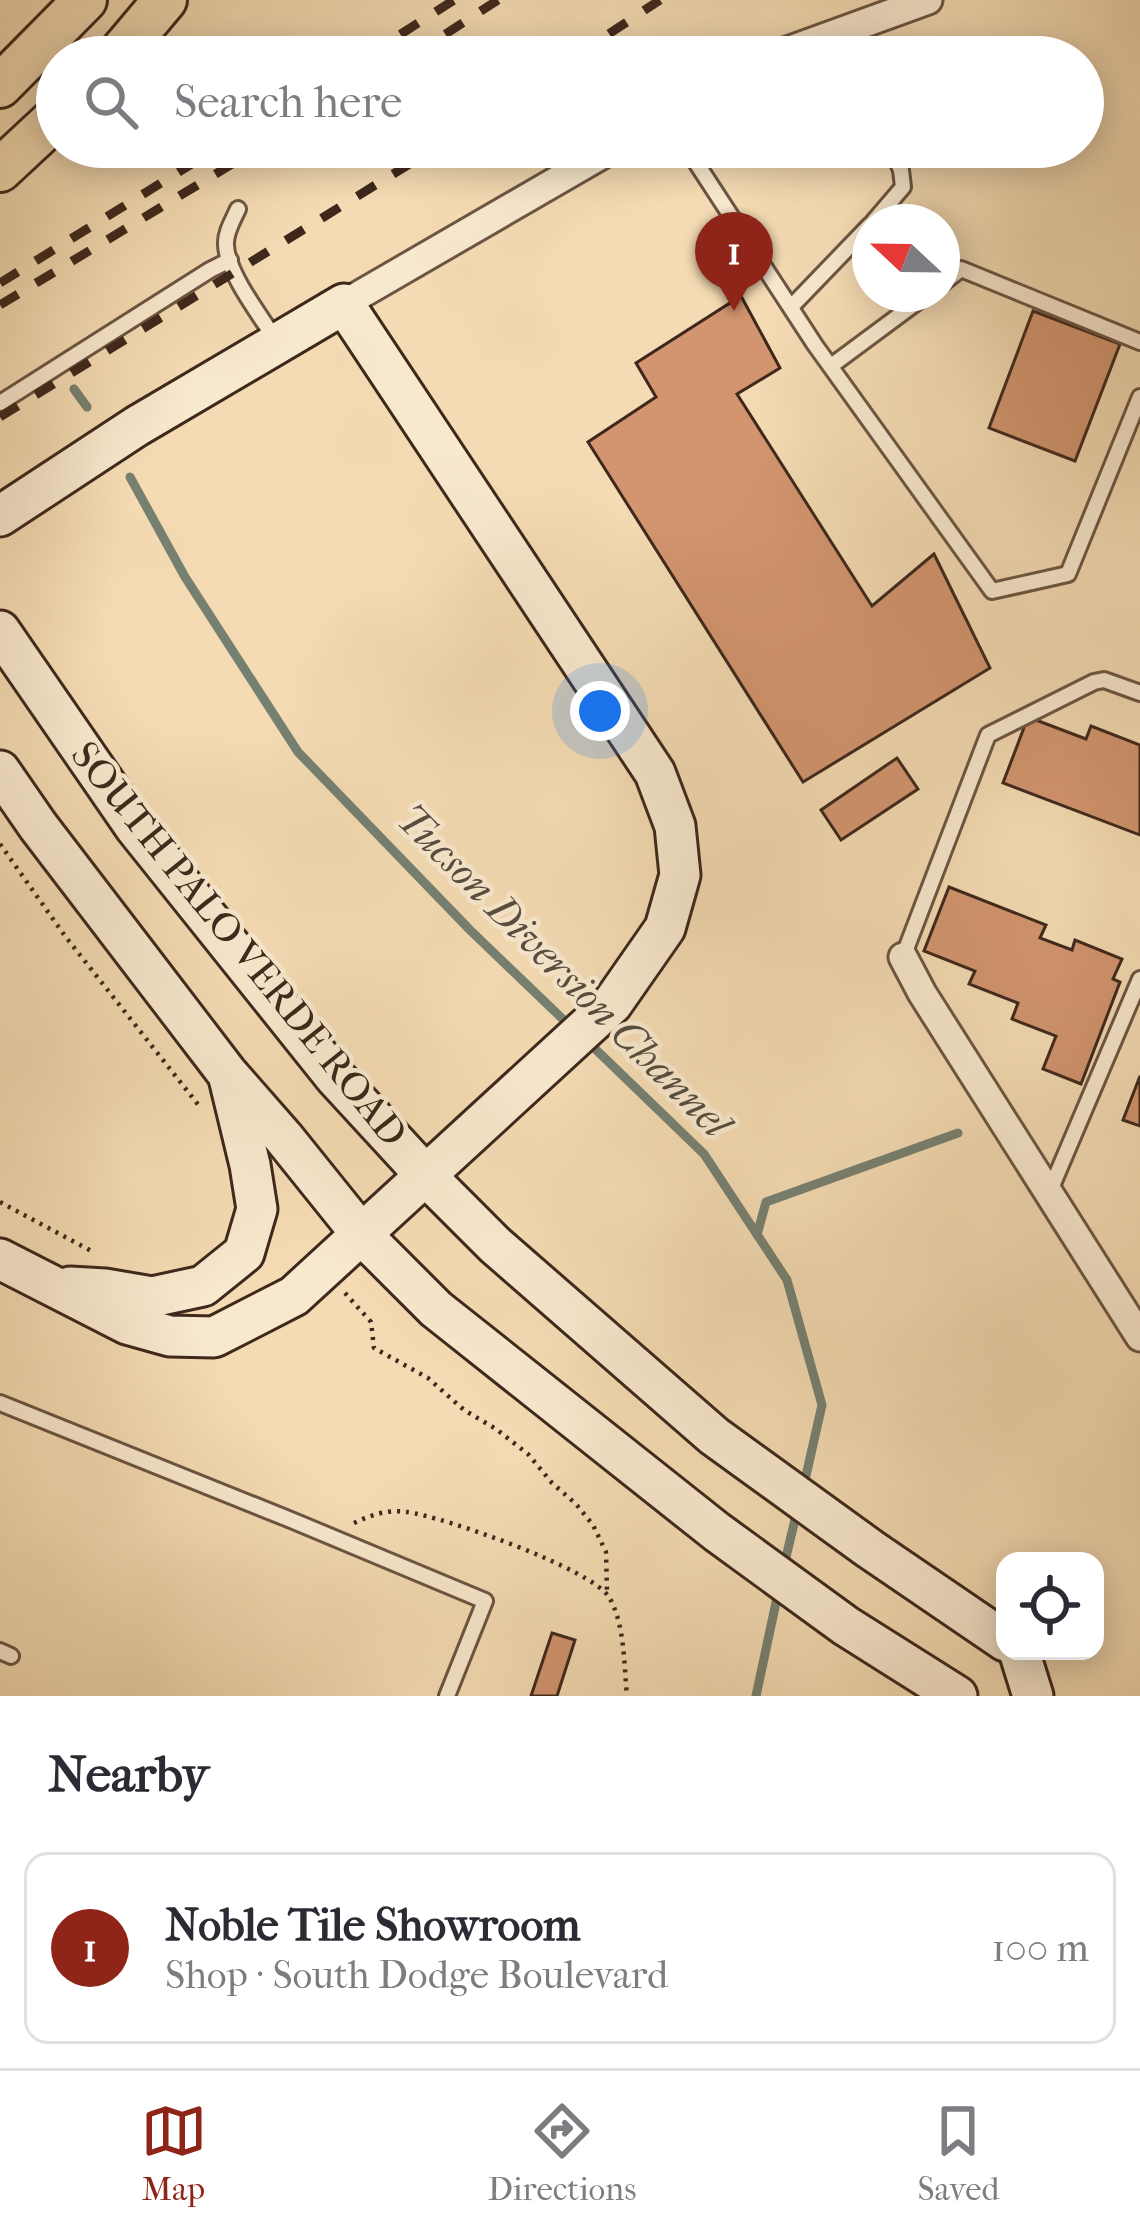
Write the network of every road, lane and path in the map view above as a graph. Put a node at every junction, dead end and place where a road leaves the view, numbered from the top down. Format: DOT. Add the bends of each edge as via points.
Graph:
graph roads {
  1 [pos="85,0"];
  2 [pos="153,0"];
  3 [pos="165,0"];
  4 [pos="928,0"];
  5 [pos="49,36"];
  6 [pos="128,36"];
  7 [pos="132,36"];
  8 [pos="863,36"];
  9 [pos="36,50"];
  10 [pos="0,86"];
  11 [pos="36,136"];
  12 [pos="3,167"];
  13 [pos="579,168"];
  14 [pos="700,168"];
  15 [pos="900,168"];
  16 [pos="891,204"];
  17 [pos="238,209"];
  18 [pos="852,244"];
  19 [pos="230,260"];
  20 [pos="960,270"];
  21 [pos="344,304"];
  22 [pos="792,306"];
  23 [pos="904,312"];
  24 [pos="1140,342"];
  25 [pos="277,343"];
  26 [pos="831,366"];
  27 [pos="1140,397"];
  28 [pos="0,403"];
  29 [pos="0,516"];
  30 [pos="0,631"];
  31 [pos="1140,693"];
  32 [pos="0,771"];
  33 [pos="0,844"];
  34 [pos="903,957"];
  35 [pos="1140,979"];
  36 [pos="227,1073"];
  37 [pos="203,1112"];
  38 [pos="427,1177"];
  39 [pos="1049,1193"];
  40 [pos="0,1202"];
  41 [pos="362,1235"];
  42 [pos="0,1258"];
  43 [pos="110,1258"];
  44 [pos="59,1287"];
  45 [pos="371,1322"];
  46 [pos="1140,1337"];
  47 [pos="0,1402"];
  48 [pos="337,1539"];
  49 [pos="607,1592"];
  50 [pos="996,1635"];
  51 [pos="1021,1660"];
  52 [pos="447,1696"];
  53 [pos="627,1696"];
  54 [pos="957,1696"];
  55 [pos="1033,1696"];
  1 -- 5 [label="main road"];
  2 -- 6 [label="main road"];
  3 -- 7 [label="main road"];
  4 -- 8 [label="street"];
  9 -- 10 [label="main road"];
  11 -- 12 [label="main road"];
  13 -- 21 [label="street"];
  14 -- 22 [label="lane"];
  15 -- 16 [label="lane" via="903,187"];
  17 -- 19 [label="lane" via="226,245"];
  18 -- 22 [label="lane"];
  19 -- 25 [label="lane"];
  19 -- 28 [label="lane"];
  20 -- 24 [label="lane"];
  21 -- 25 [label="main road"];
  21 -- 38 [label="main road" via="655,773 675,826 680,875 664,928 612,1004"];
  22 -- 26 [label="lane"];
  23 -- 26 [label="lane"];
  25 -- 29 [label="main road"];
  26 -- 27 [label="lane" via="992,591 1068,574"];
  30 -- 38 [label="main road, SOUTH PALO VERDE ROAD" via="135,826 335,1077"];
  31 -- 34 [label="lane" via="1094,682 988,735"];
  32 -- 36 [label="main road, SOUTH PALO VERDE ROAD"];
  33 -- 37 [label="path"];
  34 -- 39 [label="street"];
  35 -- 39 [label="lane"];
  36 -- 41 [label="main road, SOUTH PALO VERDE ROAD"];
  36 -- 44 [label="main road" via="257,1209 244,1253 203,1286 152,1297"];
  38 -- 41 [label="main road"];
  38 -- 50 [label="main road, SOUTH PALO VERDE ROAD" via="714,1436"];
  39 -- 46 [label="street"];
  40 -- 43 [label="path"];
  41 -- 44 [label="main road" via="295,1296 214,1337 127,1324"];
  41 -- 54 [label="main road, SOUTH PALO VERDE ROAD" via="436,1309 717,1532"];
  42 -- 44 [label="main road"];
  45 -- 49 [label="path" via="374,1348 528,1454 576,1504 606,1552"];
  47 -- 48 [label="lane"];
  48 -- 49 [label="path" via="375,1513 404,1511 509,1543"];
  48 -- 52 [label="lane" via="484,1601"];
  49 -- 53 [label="path"];
  51 -- 55 [label="main road"];
}
